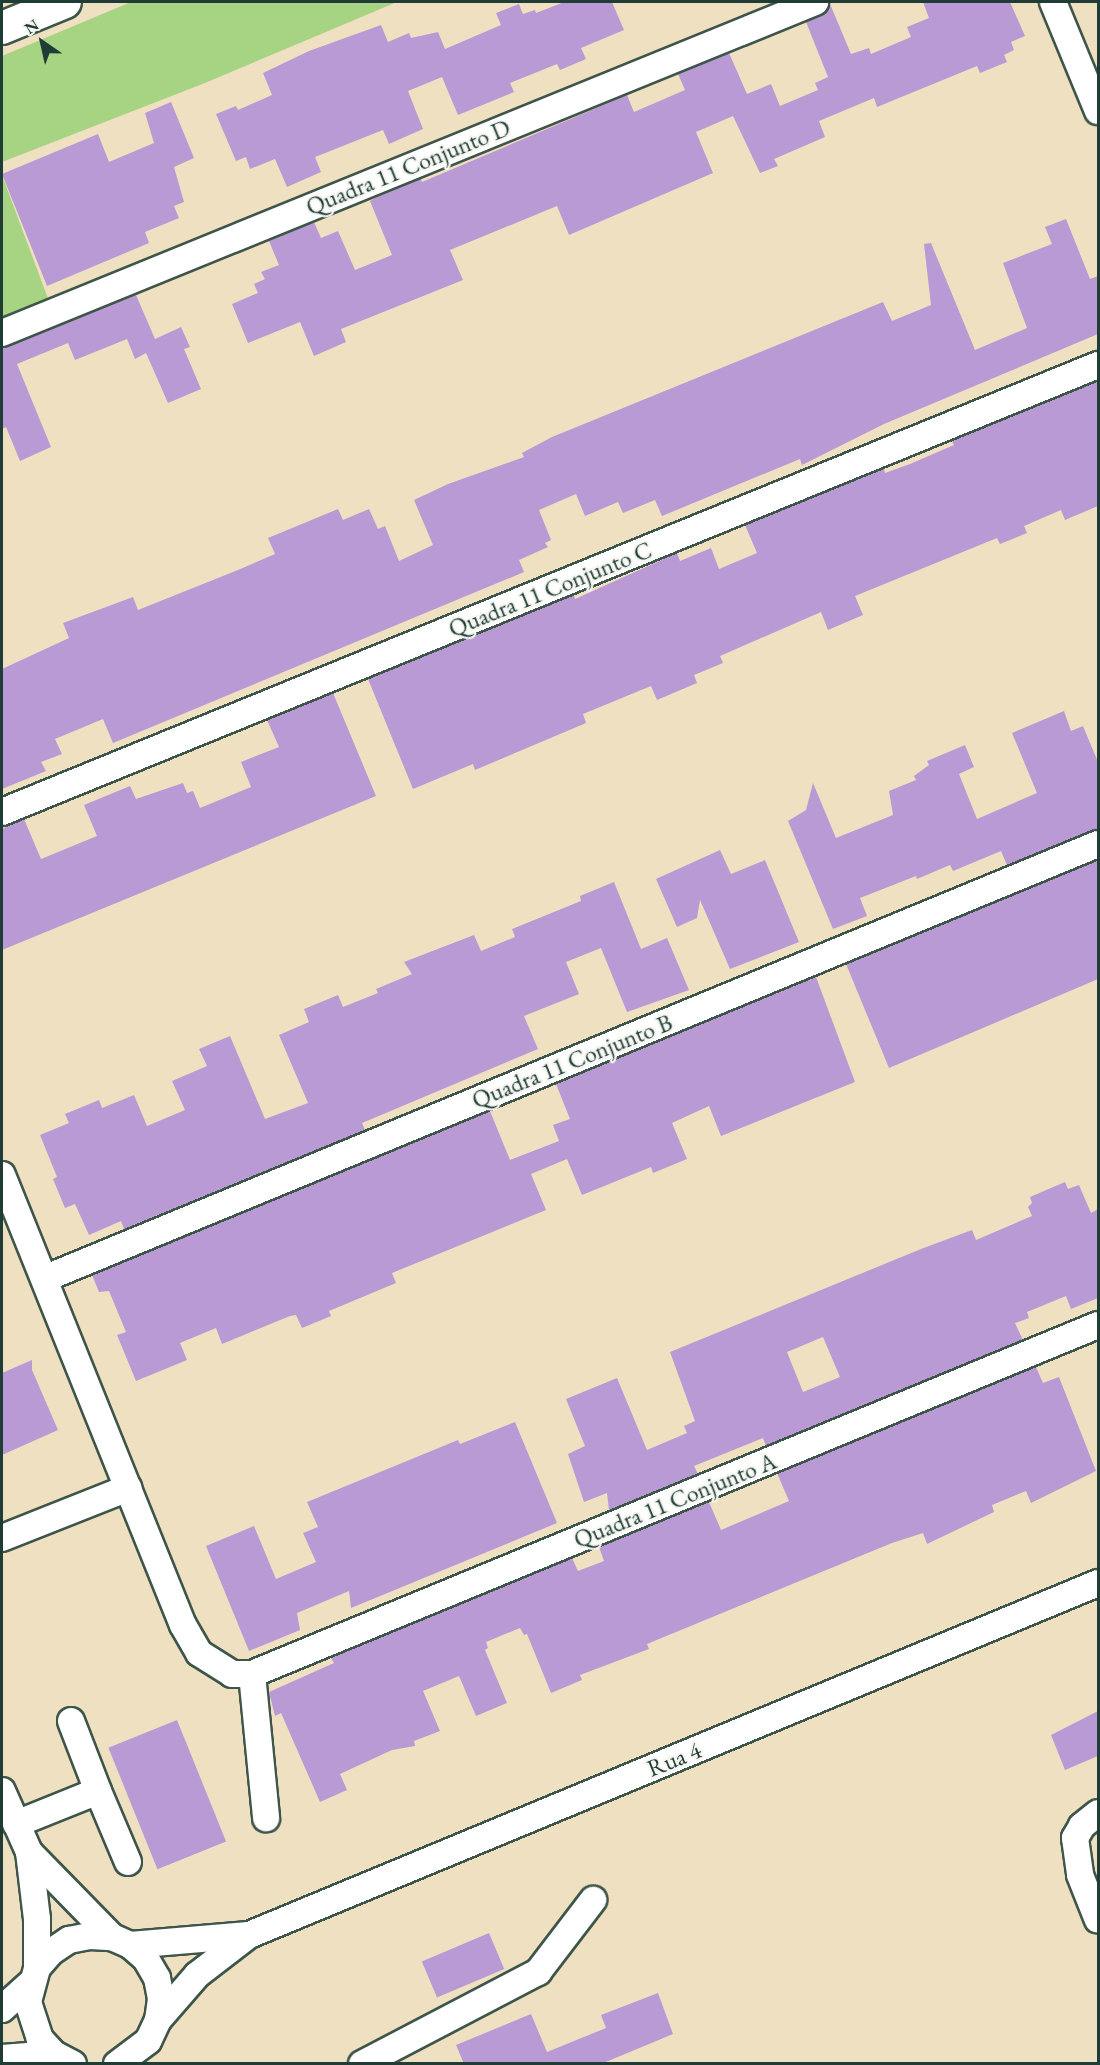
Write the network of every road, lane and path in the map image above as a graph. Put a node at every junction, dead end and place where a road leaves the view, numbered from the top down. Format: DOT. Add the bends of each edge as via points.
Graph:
graph roads {
  1 [pos="65,2"];
  2 [pos="815,2"];
  3 [pos="1053,2"];
  4 [pos="2,28"];
  5 [pos="1098,111"];
  6 [pos="2,333"];
  7 [pos="1098,365"];
  8 [pos="2,812"];
  9 [pos="1098,844"];
  10 [pos="2,1175"];
  11 [pos="46,1278"];
  12 [pos="1098,1325"];
  13 [pos="128,1488"];
  14 [pos="2,1538"];
  15 [pos="1098,1583"];
  16 [pos="252,1674"];
  17 [pos="71,1721"];
  18 [pos="2,1791"];
  19 [pos="98,1791"];
  20 [pos="1098,1813"];
  21 [pos="266,1818"];
  22 [pos="16,1824"];
  23 [pos="29,1852"];
  24 [pos="128,1862"];
  25 [pos="593,1900"];
  26 [pos="1098,1920"];
  27 [pos="249,1935"];
  28 [pos="121,1941"];
  29 [pos="34,1975"];
  30 [pos="2,2009"];
  31 [pos="151,2042"];
  32 [pos="2,2058"];
  33 [pos="63,2059"];
  34 [pos="117,2064"];
  35 [pos="362,2064"];
  1 -- 4 [label="main road"];
  2 -- 6 [label="street, Quadra 11 Conjunto D"];
  3 -- 5 [label="street"];
  7 -- 8 [label="street, Quadra 11 Conjunto C"];
  9 -- 11 [label="street, Quadra 11 Conjunto B"];
  10 -- 11 [label="street"];
  11 -- 13 [label="street"];
  12 -- 16 [label="street, Quadra 11 Conjunto A"];
  13 -- 14 [label="street"];
  13 -- 16 [label="street" via="183,1625 199,1653 232,1674"];
  15 -- 27 [label="street, Rua 4"];
  16 -- 21 [label="street"];
  17 -- 19 [label="street"];
  18 -- 22 [label="street"];
  19 -- 22 [label="street"];
  19 -- 24 [label="street"];
  20 -- 26 [label="street" via="1075,1838 1080,1875"];
  22 -- 23 [label="street"];
  23 -- 28 [label="street"];
  23 -- 29 [label="street" via="37,1919"];
  25 -- 35 [label="street" via="538,1972"];
  27 -- 28 [label="street"];
  27 -- 31 [label="street" via="197,1975"];
  28 -- 29 [label="street" via="90,1936 69,1940 51,1952"];
  28 -- 31 [label="street" via="146,1959 157,1978 161,1999"];
  29 -- 30 [label="street"];
  29 -- 33 [label="street" via="28,2002 32,2021"];
  31 -- 34 [label="street"];
  32 -- 33 [label="street"];
}
